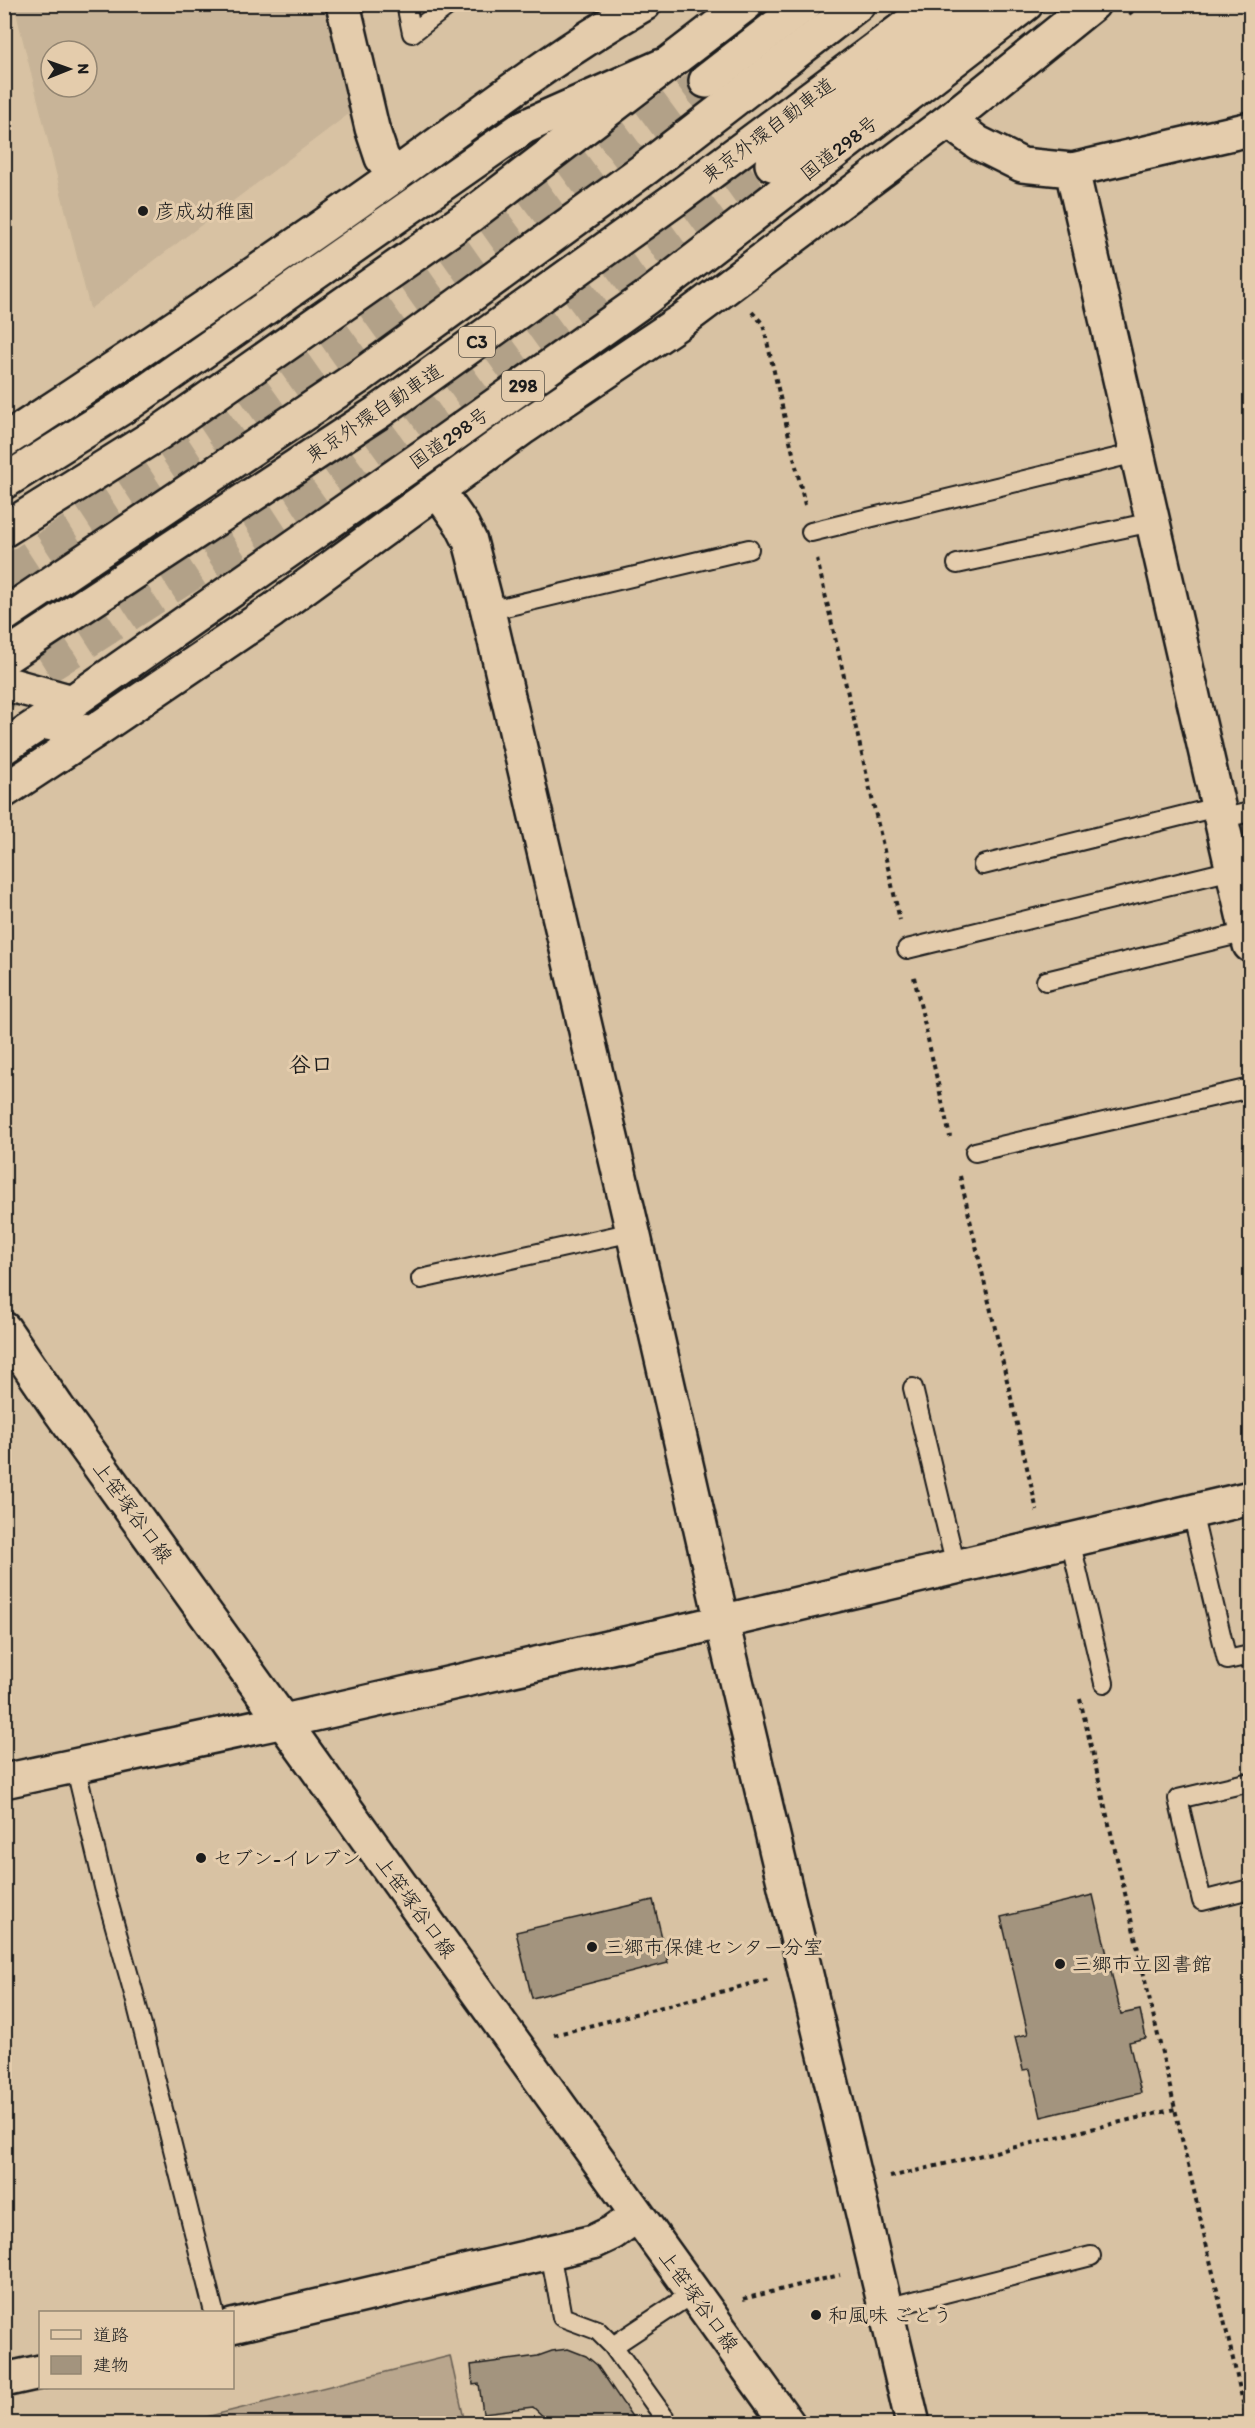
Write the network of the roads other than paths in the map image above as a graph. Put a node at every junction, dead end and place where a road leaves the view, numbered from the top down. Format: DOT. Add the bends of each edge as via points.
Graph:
graph roads {
  1 [pos="343,4"];
  2 [pos="406,4"];
  3 [pos="450,4"];
  4 [pos="644,4"];
  5 [pos="746,4"];
  6 [pos="805,4"];
  7 [pos="858,4"];
  8 [pos="936,4"];
  9 [pos="977,4"];
  10 [pos="1026,4"];
  11 [pos="1093,4"];
  12 [pos="662,66"];
  13 [pos="706,81"];
  14 [pos="948,121"];
  15 [pos="1251,129"];
  16 [pos="772,164"];
  17 [pos="1072,170"];
  18 [pos="395,175"];
  19 [pos="646,298"];
  20 [pos="684,319"];
  21 [pos="4,441"];
  22 [pos="1136,453"];
  23 [pos="4,482"];
  24 [pos="438,491"];
  25 [pos="1152,522"];
  26 [pos="4,530"];
  27 [pos="811,532"];
  28 [pos="749,549"];
  29 [pos="957,564"];
  30 [pos="488,611"];
  31 [pos="4,615"];
  32 [pos="4,658"];
  33 [pos="4,683"];
  34 [pos="72,702"];
  35 [pos="43,722"];
  36 [pos="92,733"];
  37 [pos="4,747"];
  38 [pos="4,791"];
  39 [pos="1229,813"];
  40 [pos="983,865"];
  41 [pos="1232,870"];
  42 [pos="1249,938"];
  43 [pos="907,949"];
  44 [pos="1046,981"];
  45 [pos="1251,1088"];
  46 [pos="975,1152"];
  47 [pos="633,1232"];
  48 [pos="421,1279"];
  49 [pos="4,1329"];
  50 [pos="913,1388"];
  51 [pos="1251,1498"];
  52 [pos="1192,1512"];
  53 [pos="1057,1543"];
  54 [pos="956,1567"];
  55 [pos="722,1622"];
  56 [pos="1251,1654"];
  57 [pos="1104,1683"];
  58 [pos="284,1721"];
  59 [pos="75,1765"];
  60 [pos="4,1781"];
  61 [pos="1251,1782"];
  62 [pos="1251,1889"];
  63 [pos="637,2215"];
  64 [pos="550,2252"];
  65 [pos="1091,2256"];
  66 [pos="699,2300"];
  67 [pos="886,2308"];
  68 [pos="213,2311"];
  69 [pos="234,2326"];
  70 [pos="613,2346"];
  71 [pos="39,2372"];
  72 [pos="4,2380"];
  73 [pos="669,2424"];
  74 [pos="788,2424"];
  75 [pos="913,2424"];
  1 -- 18 [label="main road" via="372,128 382,158"];
  2 -- 3 [label="lane" via="412,33"];
  4 -- 18 [label="main road" via="495,101"];
  5 -- 12 [label="main road"];
  6 -- 13 [label="main road"];
  7 -- 31 [label="main road, 東京外環自動車道 / C3" via="646,168 363,374"];
  8 -- 32 [label="main road, 東京外環自動車道 / C3" via="674,200 377,413"];
  9 -- 16 [label="main road, 国道298号"];
  10 -- 19 [label="main road, 国道298号 / 298"];
  11 -- 14 [label="main road"];
  12 -- 23 [label="main road" via="524,127 141,395"];
  12 -- 26 [label="main road" via="471,215 159,433"];
  14 -- 17 [label="main road" via="978,143 1022,165"];
  14 -- 20 [label="main road"];
  15 -- 17 [label="main road"];
  17 -- 22 [label="main road"];
  18 -- 21 [label="main road" via="171,332"];
  19 -- 20 [label="main road"];
  19 -- 34 [label="main road, 国道298号 / 298"];
  20 -- 24 [label="main road" via="524,427"];
  22 -- 25 [label="main road"];
  22 -- 27 [label="lane"];
  24 -- 30 [label="main road" via="470,540"];
  24 -- 36 [label="main road" via="273,612"];
  25 -- 29 [label="lane"];
  25 -- 39 [label="main road"];
  28 -- 30 [label="lane"];
  30 -- 47 [label="main road"];
  33 -- 34 [label="main road"];
  34 -- 35 [label="main road, 国道298号 / 298"];
  35 -- 36 [label="main road"];
  35 -- 37 [label="main road, 国道298号 / 298"];
  36 -- 38 [label="main road"];
  39 -- 40 [label="lane"];
  39 -- 41 [label="main road"];
  41 -- 42 [label="main road"];
  41 -- 43 [label="lane"];
  42 -- 44 [label="lane"];
  45 -- 46 [label="lane"];
  47 -- 48 [label="lane"];
  47 -- 55 [label="main road"];
  49 -- 58 [label="main road, 上笹塚谷口線"];
  50 -- 54 [label="lane"];
  51 -- 52 [label="main road"];
  52 -- 53 [label="main road"];
  52 -- 56 [label="lane" via="1227,1660"];
  53 -- 54 [label="main road"];
  53 -- 57 [label="lane"];
  54 -- 55 [label="main road"];
  55 -- 58 [label="main road"];
  55 -- 67 [label="main road"];
  58 -- 59 [label="main road"];
  58 -- 63 [label="main road, 上笹塚谷口線"];
  59 -- 60 [label="main road"];
  59 -- 68 [label="lane"];
  61 -- 62 [label="lane" via="1178,1799 1202,1901"];
  63 -- 64 [label="main road" via="593,2242"];
  63 -- 66 [label="main road, 上笹塚谷口線"];
  64 -- 69 [label="main road"];
  64 -- 70 [label="lane" via="562,2317 597,2330"];
  65 -- 67 [label="lane"];
  66 -- 70 [label="lane"];
  66 -- 74 [label="main road, 上笹塚谷口線"];
  67 -- 75 [label="main road"];
  70 -- 73 [label="lane"];
  71 -- 72 [label="main road"];
}
